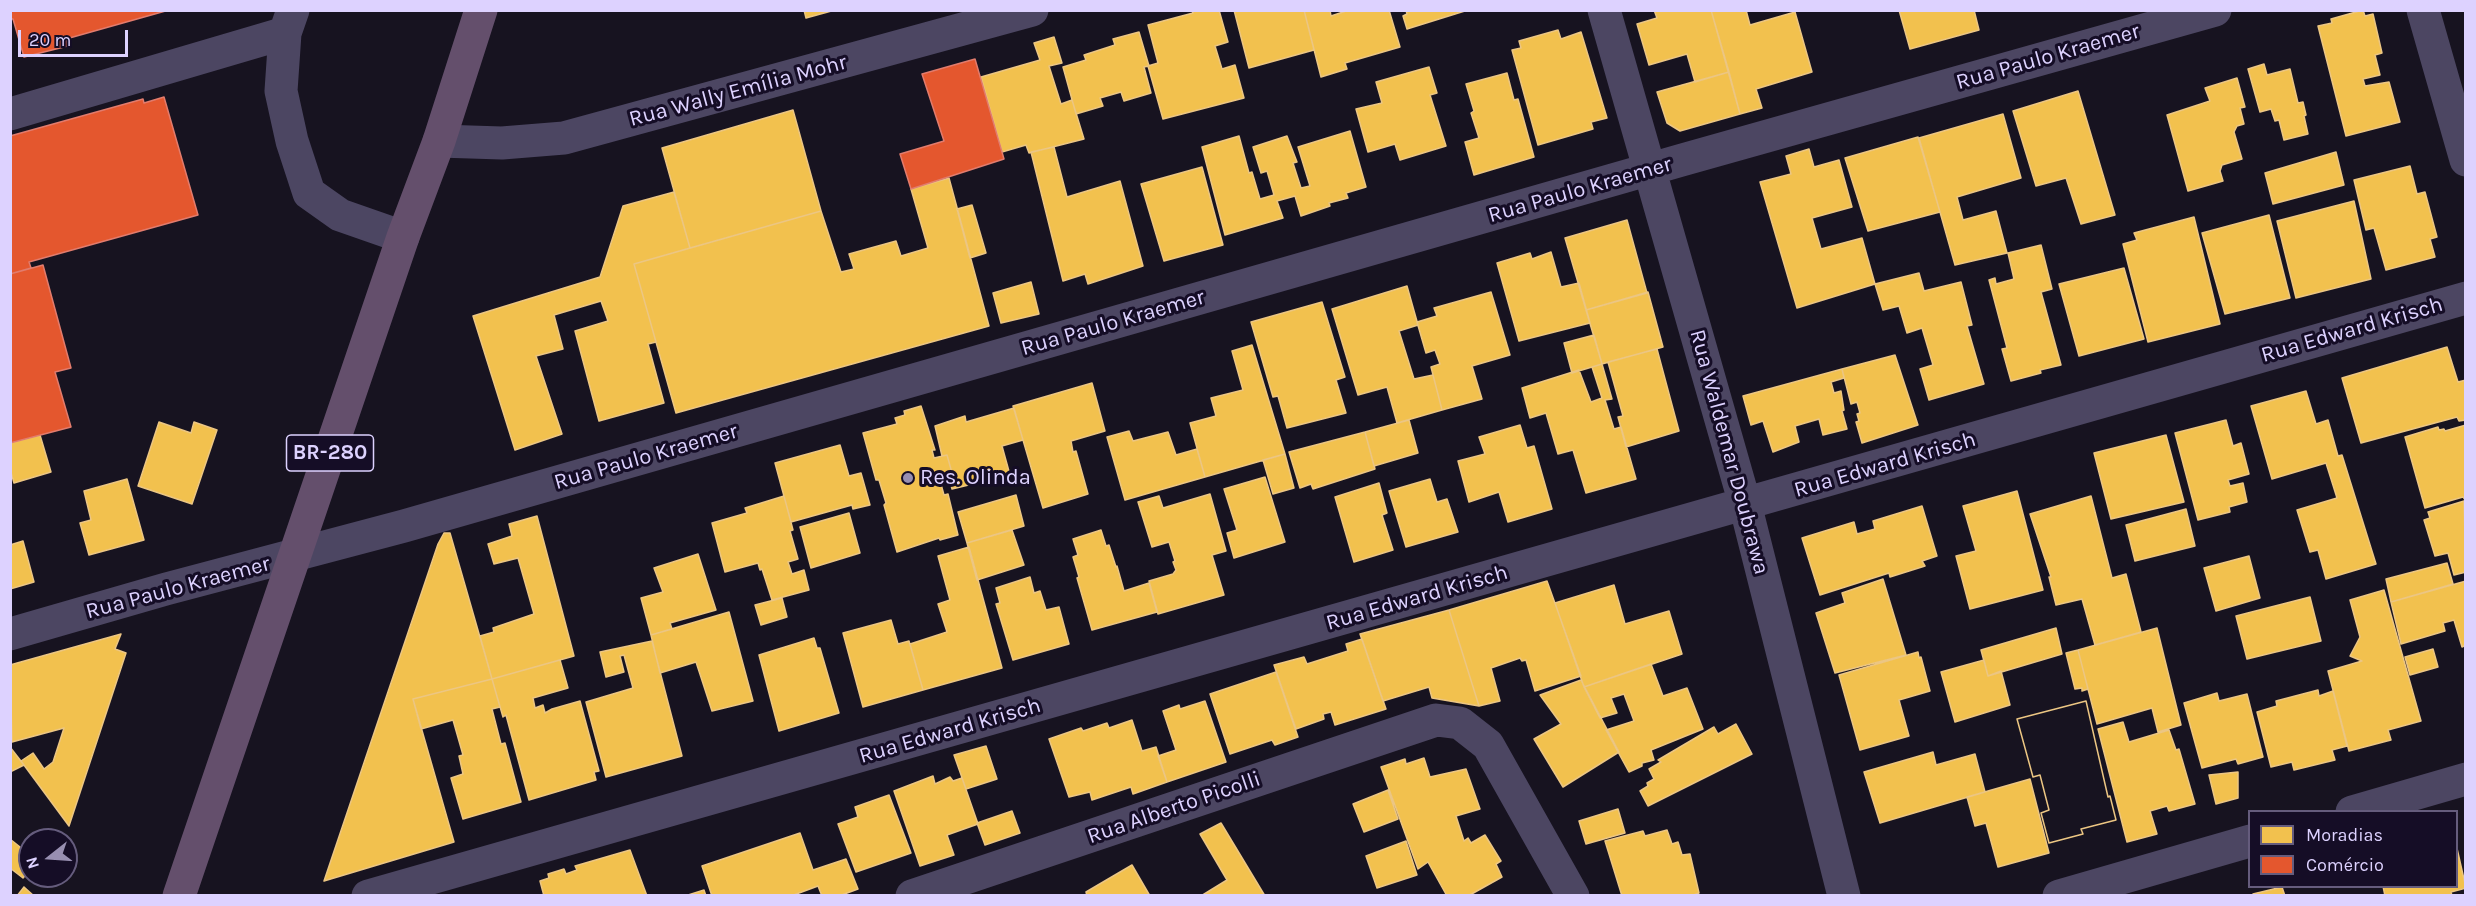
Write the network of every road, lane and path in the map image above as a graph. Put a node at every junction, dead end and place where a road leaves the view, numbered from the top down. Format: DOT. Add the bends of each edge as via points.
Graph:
graph roads {
  1 [pos="482,10"];
  2 [pos="1032,10"];
  3 [pos="1604,10"];
  4 [pos="2215,10"];
  5 [pos="2423,10"];
  6 [pos="289,22"];
  7 [pos="10,114"];
  8 [pos="439,141"];
  9 [pos="2466,160"];
  10 [pos="1650,170"];
  11 [pos="403,237"];
  12 [pos="2466,297"];
  13 [pos="1745,504"];
  14 [pos="294,556"];
  15 [pos="10,634"];
  16 [pos="2466,779"];
  17 [pos="2359,810"];
  18 [pos="2248,842"];
  19 [pos="179,896"];
  20 [pos="368,896"];
  21 [pos="912,896"];
  22 [pos="1573,896"];
  23 [pos="1844,896"];
  24 [pos="2059,896"];
  1 -- 8 [label="highway, BR-280"];
  2 -- 8 [label="street, Rua Wally Emília Mohr" via="564,138 502,144"];
  3 -- 10 [label="street, Rua Waldemar Doubrawa"];
  4 -- 10 [label="street, Rua Paulo Kraemer"];
  5 -- 9 [label="street"];
  6 -- 7 [label="street"];
  6 -- 11 [label="street" via="281,91 309,193 340,215"];
  8 -- 11 [label="highway, BR-280"];
  10 -- 13 [label="street, Rua Waldemar Doubrawa"];
  10 -- 14 [label="street, Rua Paulo Kraemer"];
  11 -- 14 [label="highway, BR-280"];
  12 -- 13 [label="street, Rua Edward Krisch"];
  13 -- 20 [label="street, Rua Edward Krisch"];
  13 -- 23 [label="street, Rua Waldemar Doubrawa"];
  14 -- 15 [label="street, Rua Paulo Kraemer"];
  14 -- 19 [label="highway, BR-280"];
  16 -- 17 [label="street"];
  18 -- 24 [label="street"];
  21 -- 22 [label="street, Rua Alberto Picolli" via="1436,720 1460,723 1488,745"];
}
